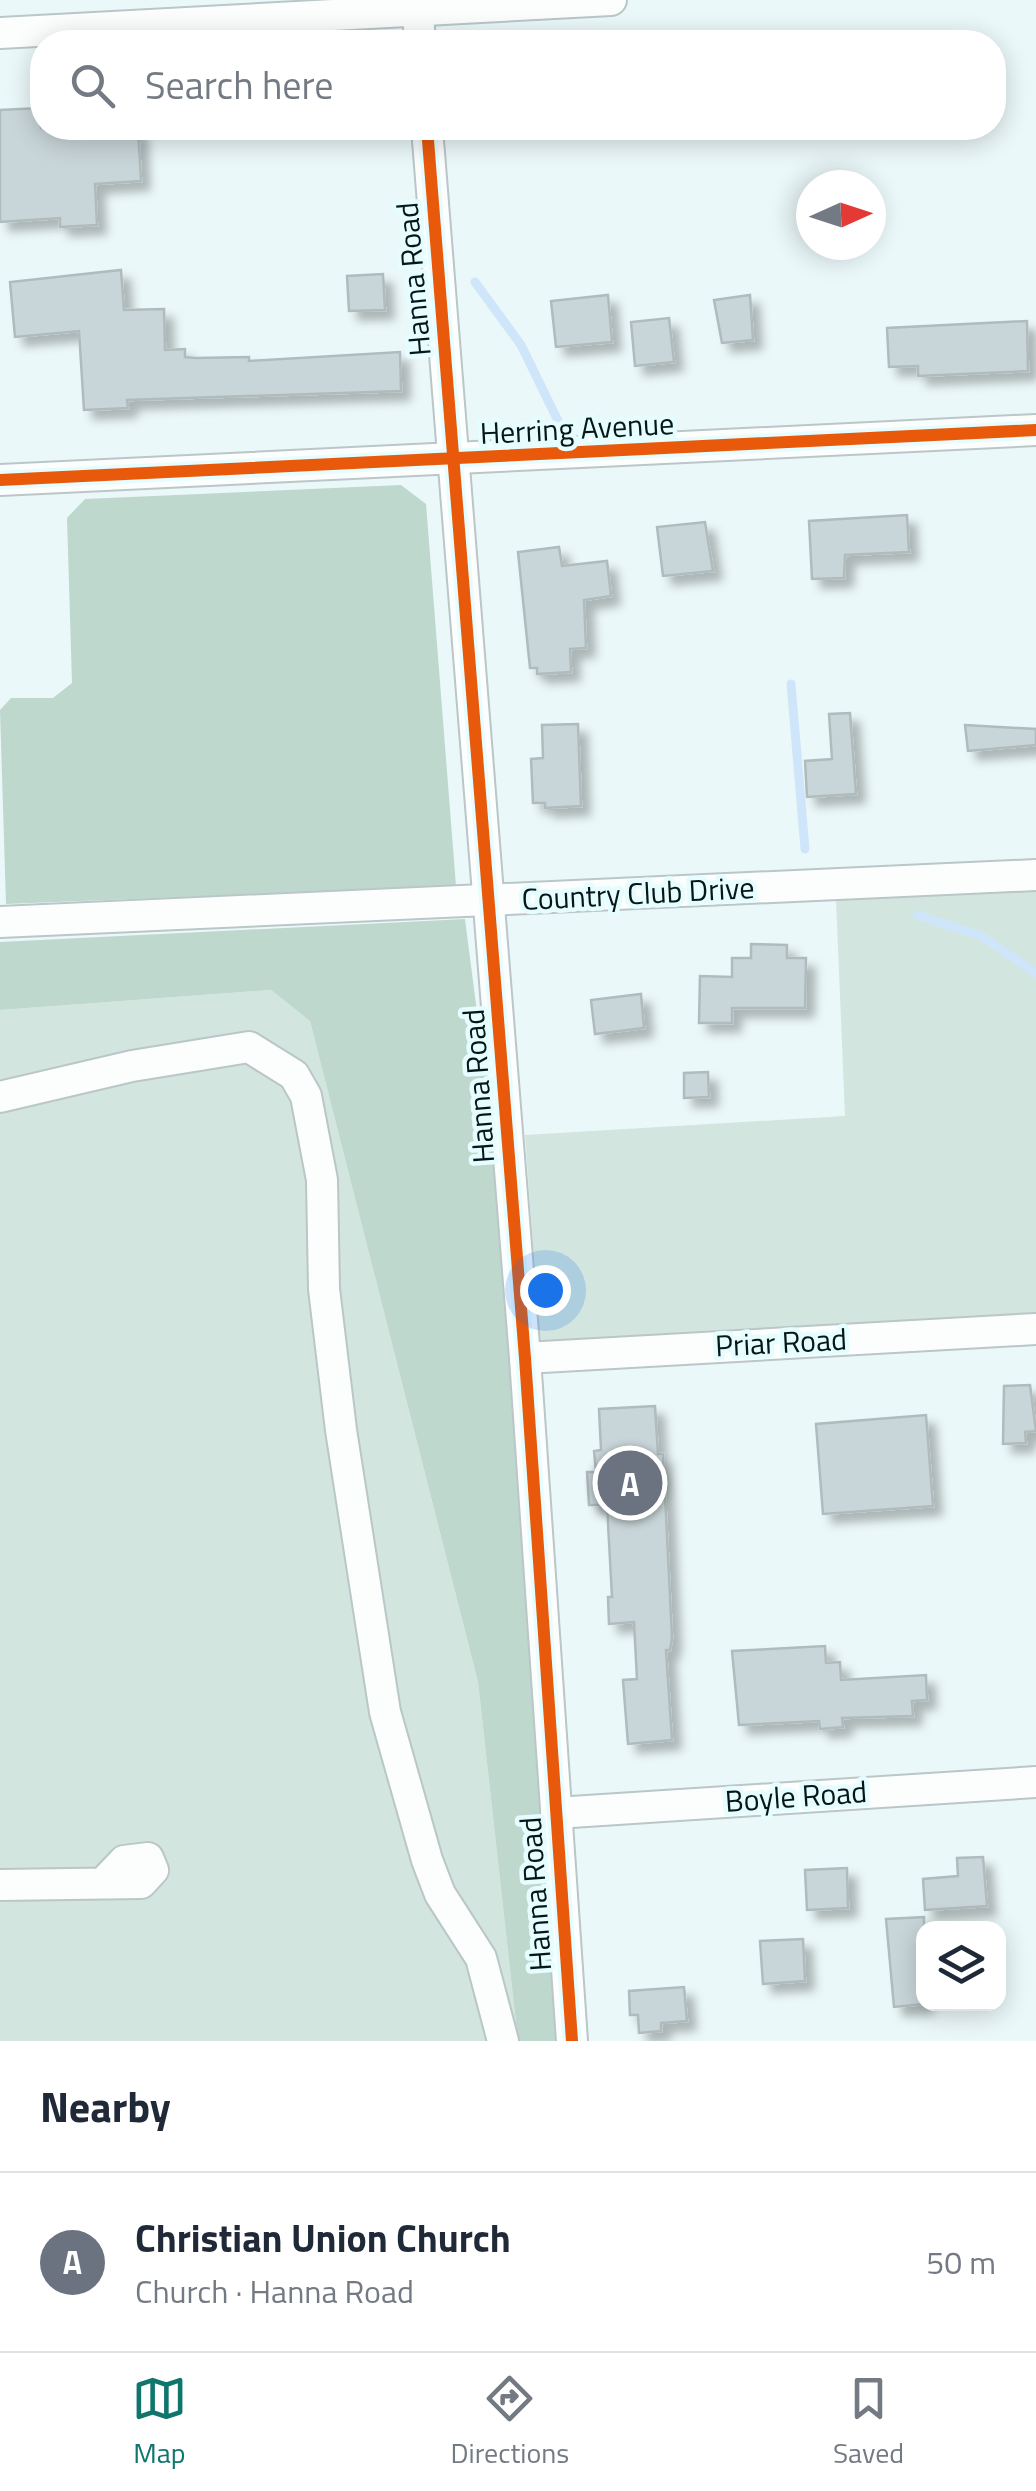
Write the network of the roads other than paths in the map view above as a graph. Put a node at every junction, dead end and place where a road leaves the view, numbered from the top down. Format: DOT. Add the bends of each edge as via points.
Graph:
graph roads {
  1 [pos="610,0"];
  2 [pos="417,5"];
  3 [pos="45,30"];
  4 [pos="419,30"];
  5 [pos="30,31"];
  6 [pos="0,33"];
  7 [pos="428,140"];
  8 [pos="1036,430"];
  9 [pos="454,460"];
  10 [pos="0,480"];
  11 [pos="1036,875"];
  12 [pos="490,901"];
  13 [pos="0,922"];
  14 [pos="0,1097"];
  15 [pos="1036,1329"];
  16 [pos="526,1358"];
  17 [pos="1036,1782"];
  18 [pos="556,1813"];
  19 [pos="104,1882"];
  20 [pos="0,1885"];
  21 [pos="503,2041"];
  22 [pos="572,2041"];
  1 -- 2 [label="street"];
  2 -- 3 [label="street"];
  2 -- 4 [label="street"];
  5 -- 6 [label="street"];
  7 -- 9 [label="street, Hanna Road"];
  8 -- 9 [label="street, Herring Avenue"];
  9 -- 10 [label="street, Herring Avenue"];
  9 -- 12 [label="street, Hanna Road"];
  11 -- 12 [label="street, Country Club Drive"];
  12 -- 13 [label="street, Country Club Drive"];
  12 -- 16 [label="street, Hanna Road"];
  14 -- 21 [label="street" via="248,1047 294,1074 306,1096 322,1180 324,1290 339,1412 385,1712 427,1860 440,1894 481,1958"];
  15 -- 16 [label="street, Priar Road"];
  16 -- 18 [label="street, Hanna Road"];
  17 -- 18 [label="street, Boyle Road"];
  18 -- 22 [label="street, Hanna Road"];
  19 -- 20 [label="street"];
}
